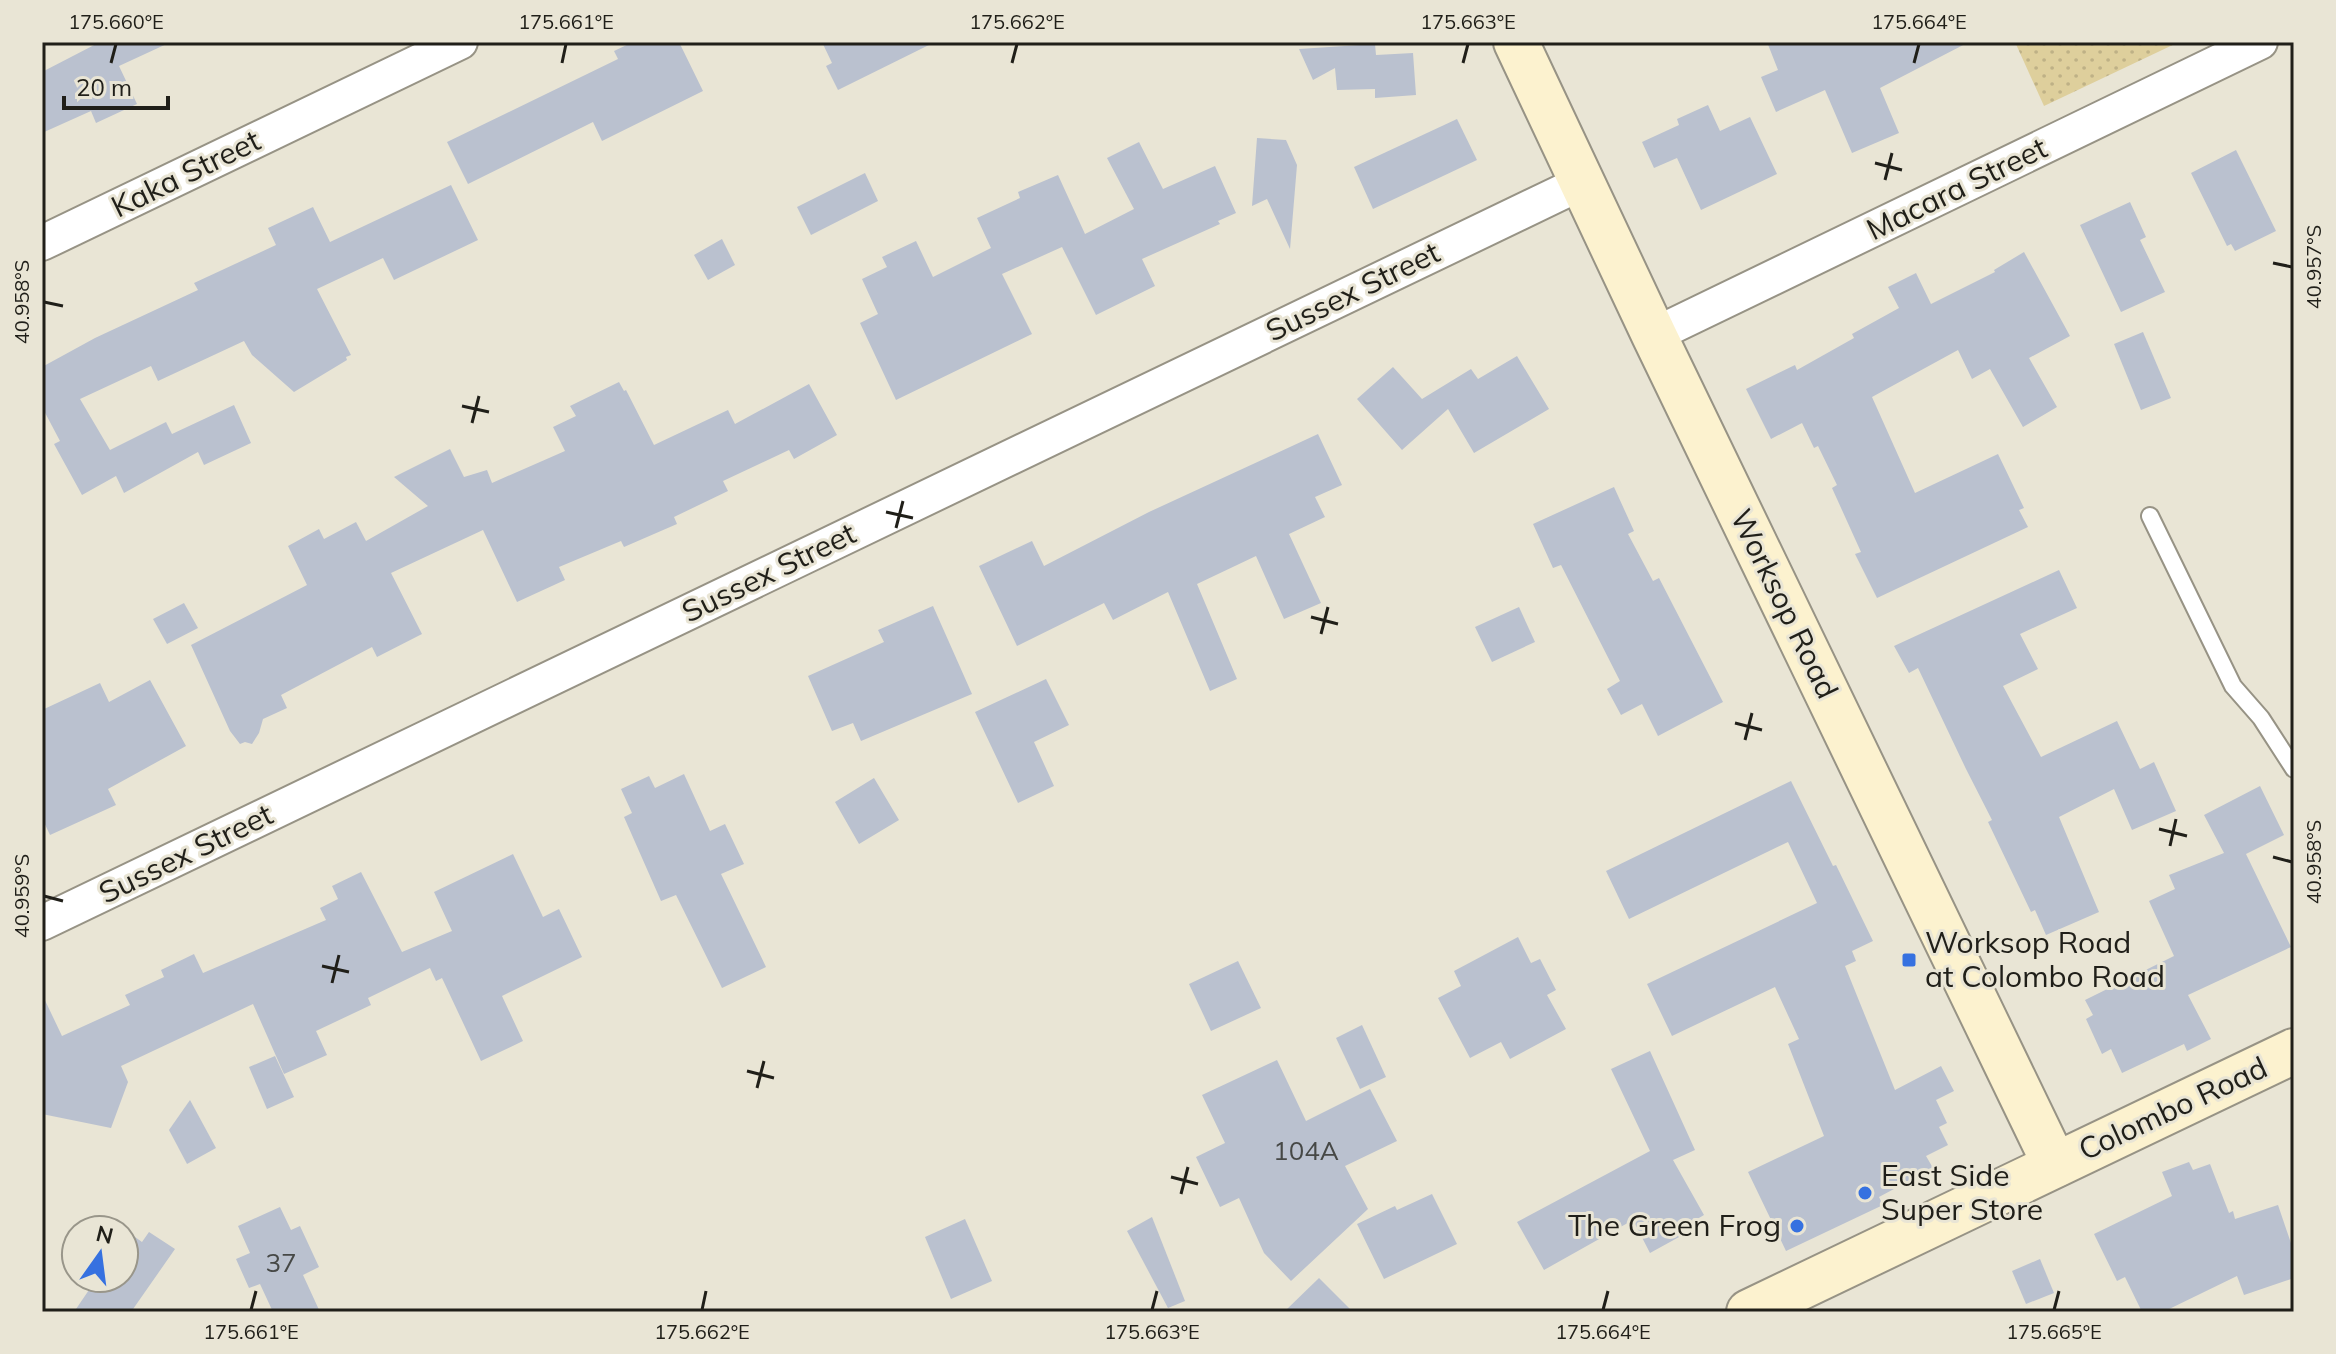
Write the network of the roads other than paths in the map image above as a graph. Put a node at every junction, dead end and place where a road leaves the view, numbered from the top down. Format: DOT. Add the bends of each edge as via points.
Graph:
graph roads {
  1 [pos="460,42"];
  2 [pos="1516,42"];
  3 [pos="2260,42"];
  4 [pos="1583,182"];
  5 [pos="42,243"];
  6 [pos="1654,335"];
  7 [pos="2150,516"];
  8 [pos="2294,769"];
  9 [pos="42,923"];
  10 [pos="2294,1051"];
  11 [pos="2055,1165"];
  12 [pos="1749,1312"];
  1 -- 5 [label="street, Kaka Street"];
  2 -- 4 [label="street, Worksop Road"];
  3 -- 6 [label="street, Macara Street"];
  4 -- 6 [label="street, Worksop Road"];
  4 -- 9 [label="street, Sussex Street"];
  6 -- 11 [label="street, Worksop Road"];
  7 -- 8 [label="lane" via="2228,678"];
  10 -- 11 [label="street, Colombo Road"];
  11 -- 12 [label="street, Colombo Road"];
}
